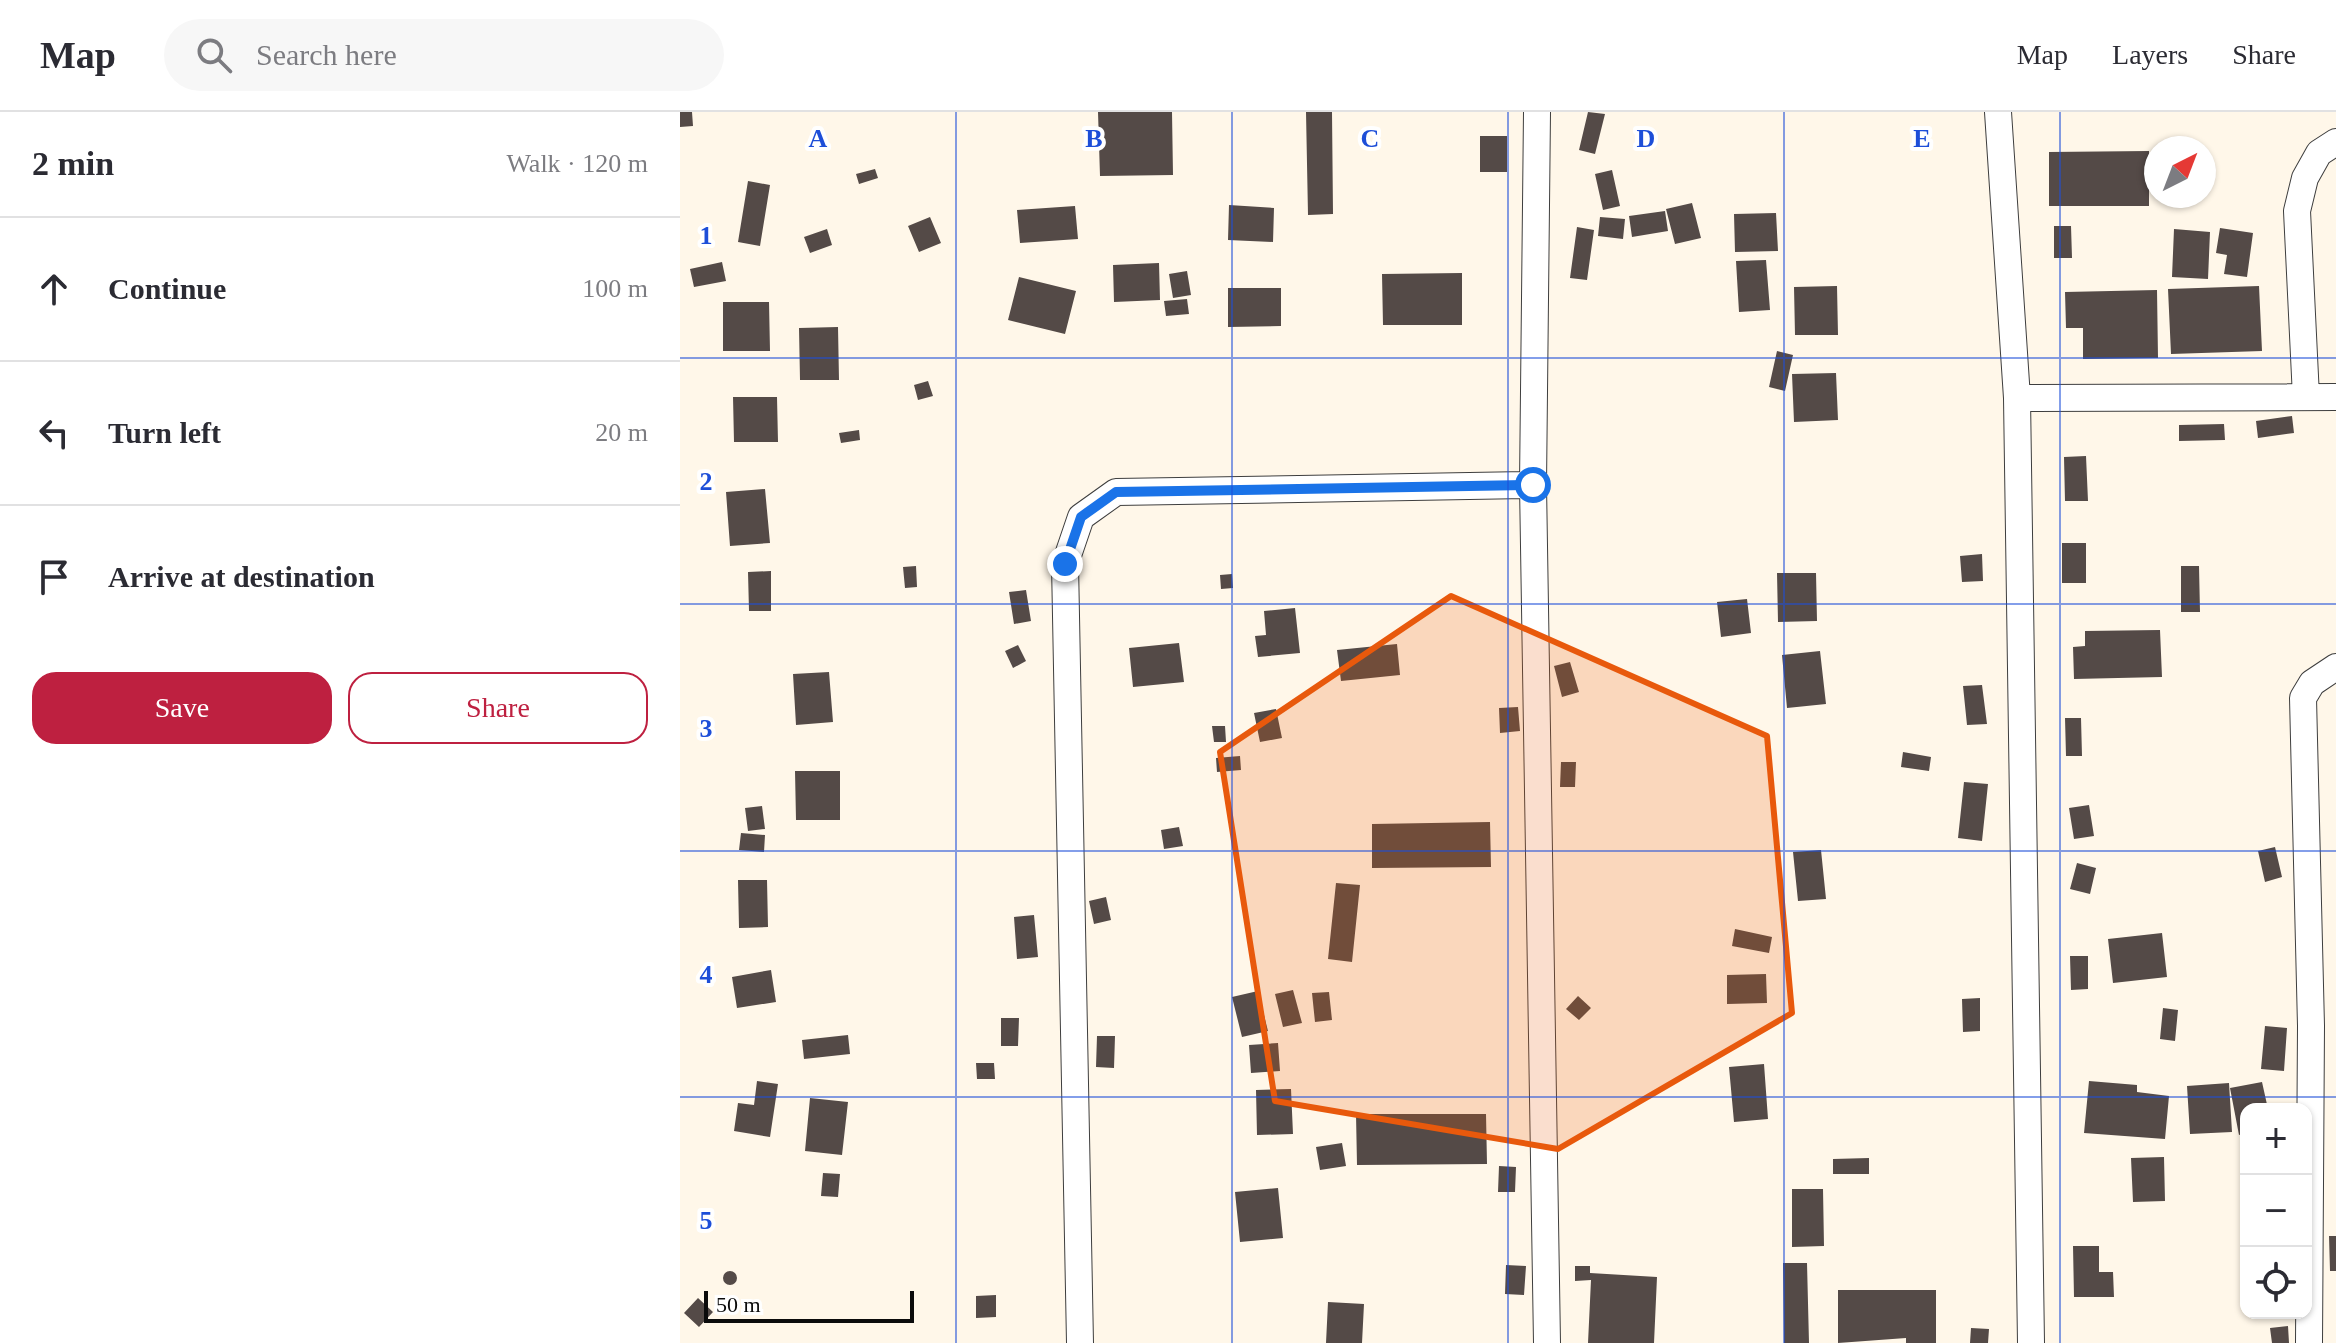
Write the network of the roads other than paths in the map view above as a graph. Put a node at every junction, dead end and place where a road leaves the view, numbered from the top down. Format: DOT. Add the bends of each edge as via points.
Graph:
graph roads {
  1 [pos="1537,112"];
  2 [pos="1998,112"];
  3 [pos="2336,142"];
  4 [pos="2306,397"];
  5 [pos="2336,397"];
  6 [pos="2017,398"];
  7 [pos="1533,485"];
  8 [pos="2336,667"];
  9 [pos="1080,1343"];
  10 [pos="1547,1343"];
  11 [pos="2031,1343"];
  12 [pos="2309,1343"];
  1 -- 7 [label="street"];
  2 -- 6 [label="street"];
  3 -- 4 [label="street" via="2319,153 2305,178 2297,211"];
  4 -- 5 [label="street"];
  4 -- 6 [label="street"];
  6 -- 11 [label="street"];
  7 -- 9 [label="street" via="1116,492 1081,517 1065,564"];
  7 -- 10 [label="street"];
  8 -- 12 [label="street" via="2312,683 2303,698 2311,1026"];
}
